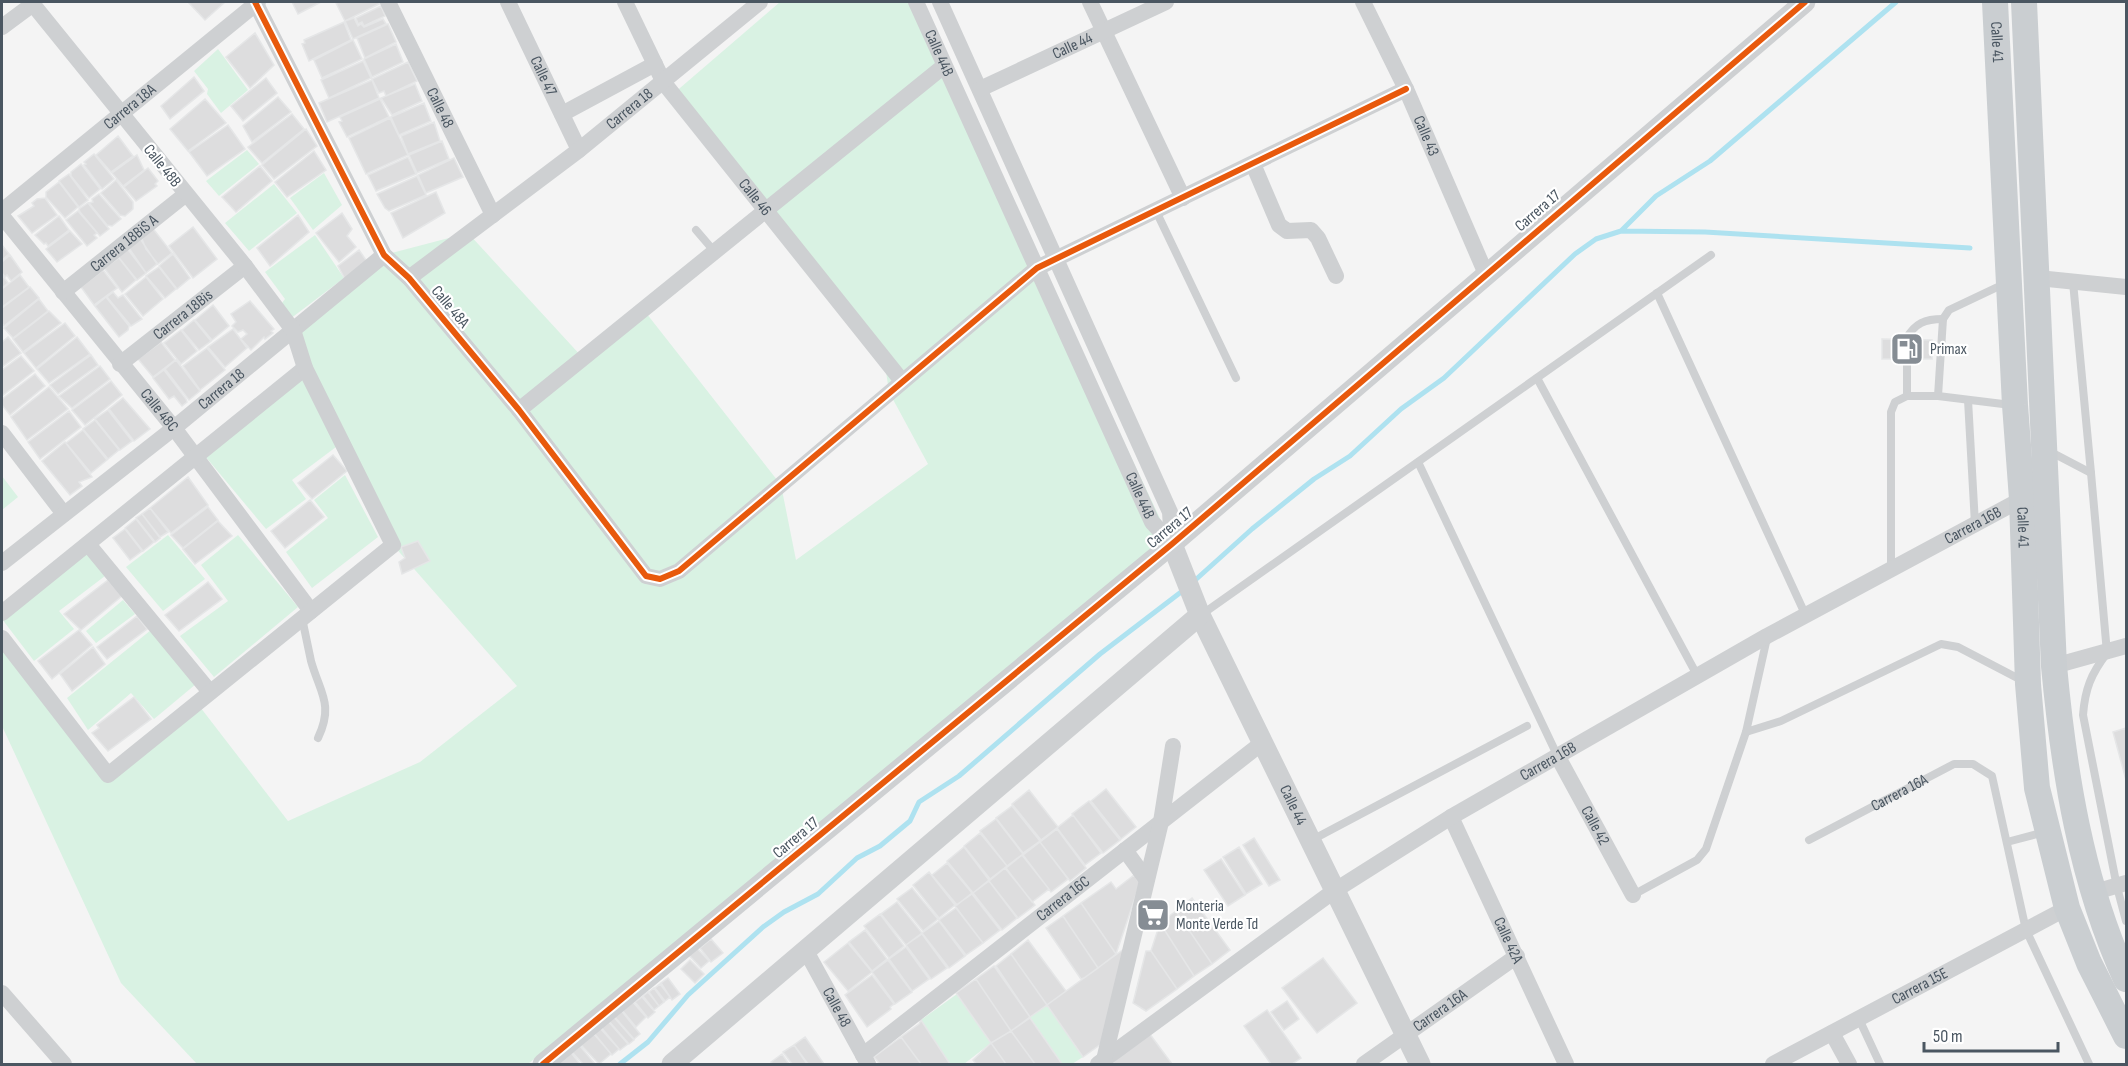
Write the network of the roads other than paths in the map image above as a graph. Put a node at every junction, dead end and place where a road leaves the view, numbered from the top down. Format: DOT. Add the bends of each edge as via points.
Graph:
graph roads {
  1 [pos="256,2"];
  2 [pos="388,2"];
  3 [pos="508,2"];
  4 [pos="625,2"];
  5 [pos="760,2"];
  6 [pos="916,2"];
  7 [pos="1090,2"];
  8 [pos="1166,2"];
  9 [pos="1363,2"];
  10 [pos="1995,2"];
  11 [pos="2024,2"];
  12 [pos="32,3"];
  13 [pos="1800,3"];
  14 [pos="947,4"];
  15 [pos="744,8"];
  16 [pos="2,27"];
  17 [pos="1103,31"];
  18 [pos="655,64"];
  19 [pos="944,66"];
  20 [pos="664,83"];
  21 [pos="980,89"];
  22 [pos="1406,89"];
  23 [pos="120,114"];
  24 [pos="562,114"];
  25 [pos="579,150"];
  26 [pos="1253,164"];
  27 [pos="186,194"];
  28 [pos="1183,198"];
  29 [pos="766,210"];
  30 [pos="2,211"];
  31 [pos="1156,211"];
  32 [pos="493,215"];
  33 [pos="2,216"];
  34 [pos="696,230"];
  35 [pos="714,251"];
  36 [pos="384,255"];
  37 [pos="1711,255"];
  38 [pos="1056,259"];
  39 [pos="245,266"];
  40 [pos="1037,268"];
  41 [pos="1486,274"];
  42 [pos="1336,276"];
  43 [pos="409,278"];
  44 [pos="2038,278"];
  45 [pos="2009,281"];
  46 [pos="2073,282"];
  47 [pos="2127,287"];
  48 [pos="63,292"];
  49 [pos="1657,293"];
  50 [pos="1943,319"];
  51 [pos="293,330"];
  52 [pos="1906,339"];
  53 [pos="1907,359"];
  54 [pos="120,364"];
  55 [pos="305,368"];
  56 [pos="1236,378"];
  57 [pos="1537,378"];
  58 [pos="902,381"];
  59 [pos="1907,396"];
  60 [pos="1938,396"];
  61 [pos="1968,400"];
  62 [pos="2015,405"];
  63 [pos="519,410"];
  64 [pos="174,429"];
  65 [pos="2,433"];
  66 [pos="2046,450"];
  67 [pos="195,457"];
  68 [pos="1418,462"];
  69 [pos="2091,473"];
  70 [pos="1155,479"];
  71 [pos="1137,488"];
  72 [pos="2022,499"];
  73 [pos="64,514"];
  74 [pos="1975,524"];
  75 [pos="88,544"];
  76 [pos="1172,544"];
  77 [pos="2,563"];
  78 [pos="1891,569"];
  79 [pos="1199,611"];
  80 [pos="2,614"];
  81 [pos="306,615"];
  82 [pos="1807,616"];
  83 [pos="1767,636"];
  84 [pos="2,638"];
  85 [pos="2127,646"];
  86 [pos="2107,653"];
  87 [pos="2054,666"];
  88 [pos="1698,677"];
  89 [pos="2028,684"];
  90 [pos="210,693"];
  91 [pos="1527,726"];
  92 [pos="1746,732"];
  93 [pos="318,738"];
  94 [pos="1262,743"];
  95 [pos="1173,746"];
  96 [pos="1558,757"];
  97 [pos="1451,817"];
  98 [pos="1161,822"];
  99 [pos="2047,832"];
  100 [pos="1809,840"];
  101 [pos="1310,841"];
  102 [pos="2007,842"];
  103 [pos="1125,850"];
  104 [pos="1146,879"];
  105 [pos="2113,888"];
  106 [pos="1334,891"];
  107 [pos="1633,895"];
  108 [pos="2067,908"];
  109 [pos="2127,921"];
  110 [pos="2026,930"];
  111 [pos="806,951"];
  112 [pos="1517,956"];
  113 [pos="2127,979"];
  114 [pos="4,1002"];
  115 [pos="1859,1019"];
  116 [pos="1832,1033"];
  117 [pos="1407,1035"];
  118 [pos="2127,1036"];
  119 [pos="866,1060"];
  120 [pos="1102,1063"];
  121 [pos="64,1065"];
  122 [pos="543,1065"];
  123 [pos="672,1065"];
  124 [pos="1365,1065"];
  125 [pos="1420,1065"];
  126 [pos="1566,1065"];
  127 [pos="1773,1065"];
  128 [pos="1849,1065"];
  129 [pos="1880,1065"];
  130 [pos="2089,1065"];
  1 -- 23 [label="street, Carrera 18A"];
  1 -- 36 [label="street, Calle 48A"];
  2 -- 32 [label="street, Calle 48"];
  3 -- 24 [label="street, Calle 47"];
  4 -- 18 [label="street, Calle 46"];
  5 -- 15 [label="street, Carrera 18"];
  6 -- 19 [label="street, Calle 44B"];
  7 -- 17 [label="street"];
  8 -- 17 [label="street, Calle 44"];
  9 -- 22 [label="street, Calle 43"];
  10 -- 45 [label="main road, Calle 41"];
  11 -- 44 [label="main road, Calle 41"];
  12 -- 16 [label="street"];
  12 -- 23 [label="street, Calle 48B"];
  13 -- 41 [label="street, Carrera 17"];
  14 -- 21 [label="street, Calle 44B"];
  15 -- 20 [label="street, Carrera 18"];
  17 -- 21 [label="street, Calle 44"];
  17 -- 28 [label="street"];
  18 -- 20 [label="street, Calle 46"];
  18 -- 24 [label="street"];
  19 -- 29 [label="street"];
  19 -- 40 [label="street, Calle 44B"];
  20 -- 25 [label="street, Carrera 18"];
  20 -- 29 [label="street, Calle 46"];
  21 -- 38 [label="street, Calle 44B"];
  22 -- 26 [label="street"];
  22 -- 41 [label="street, Calle 43"];
  23 -- 27 [label="street, Calle 48B"];
  23 -- 30 [label="street, Carrera 18A"];
  24 -- 25 [label="street, Calle 47"];
  25 -- 32 [label="street, Carrera 18"];
  26 -- 28 [label="street"];
  26 -- 42 [label="street" via="1280,225 1287,231 1311,230"];
  27 -- 39 [label="street, Calle 48B"];
  27 -- 48 [label="street, Carrera 18BiS A"];
  28 -- 31 [label="street"];
  29 -- 35 [label="street"];
  29 -- 58 [label="street, Calle 46"];
  31 -- 38 [label="street"];
  31 -- 56 [label="lane"];
  32 -- 43 [label="street, Carrera 18"];
  33 -- 48 [label="street, Calle 48C"];
  34 -- 35 [label="lane"];
  35 -- 63 [label="street"];
  36 -- 43 [label="street, Calle 48A"];
  36 -- 51 [label="street, Carrera 18"];
  37 -- 49 [label="lane"];
  38 -- 40 [label="street"];
  38 -- 70 [label="street, Calle 44B"];
  39 -- 51 [label="street, Calle 48B"];
  39 -- 54 [label="street, Carrera 18Bis"];
  40 -- 58 [label="street"];
  40 -- 71 [label="street, Calle 44B"];
  41 -- 76 [label="street, Carrera 17"];
  43 -- 63 [label="street, Calle 48A"];
  44 -- 46 [label="street"];
  44 -- 66 [label="main road, Calle 41"];
  45 -- 50 [label="lane" via="1949,310"];
  45 -- 62 [label="main road, Calle 41"];
  46 -- 47 [label="street"];
  46 -- 69 [label="lane"];
  48 -- 54 [label="street, Calle 48C"];
  49 -- 57 [label="lane"];
  49 -- 82 [label="lane"];
  50 -- 52 [label="lane" via="1929,319 1913,327"];
  50 -- 60 [label="lane"];
  51 -- 55 [label="street, Calle 48B"];
  51 -- 64 [label="street, Carrera 18"];
  53 -- 59 [label="lane"];
  54 -- 64 [label="street, Calle 48C"];
  55 -- 67 [label="street"];
  55 -- 81 [label="street, Calle 48B" via="393,546"];
  57 -- 68 [label="lane"];
  57 -- 88 [label="lane"];
  58 -- 63 [label="street, Calle 48A" via="679,571 660,579 646,576"];
  59 -- 60 [label="lane"];
  59 -- 78 [label="lane" via="1895,402 1891,412"];
  60 -- 61 [label="lane"];
  61 -- 62 [label="lane"];
  61 -- 74 [label="lane"];
  62 -- 72 [label="main road, Calle 41"];
  64 -- 67 [label="street, Calle 48C"];
  64 -- 73 [label="street, Carrera 18"];
  65 -- 73 [label="street"];
  66 -- 69 [label="lane"];
  66 -- 87 [label="main road, Calle 41"];
  67 -- 75 [label="street"];
  67 -- 81 [label="street, Calle 48C"];
  68 -- 79 [label="lane"];
  68 -- 96 [label="lane"];
  69 -- 86 [label="lane"];
  70 -- 71 [label="street"];
  70 -- 76 [label="street, Calle 44B" via="1170,512"];
  71 -- 76 [label="street, Calle 44B" via="1152,522"];
  72 -- 74 [label="street, Carrera 16B"];
  72 -- 89 [label="main road, Calle 41"];
  73 -- 77 [label="street, Carrera 18"];
  74 -- 78 [label="street, Carrera 16B"];
  75 -- 80 [label="street"];
  75 -- 90 [label="street"];
  76 -- 79 [label="street, Calle 44"];
  76 -- 122 [label="street, Carrera 17"];
  78 -- 82 [label="street, Carrera 16B"];
  79 -- 94 [label="street, Calle 44"];
  79 -- 111 [label="street"];
  81 -- 90 [label="street"];
  81 -- 93 [label="lane" via="312,662 327,702 326,721"];
  82 -- 83 [label="street, Carrera 16B"];
  83 -- 88 [label="street, Carrera 16B"];
  83 -- 92 [label="lane"];
  84 -- 90 [label="street" via="108,775"];
  85 -- 86 [label="street"];
  86 -- 87 [label="street"];
  86 -- 105 [label="lane" via="2092,673 2083,715"];
  87 -- 105 [label="main road, Calle 41" via="2074,816"];
  88 -- 96 [label="street, Carrera 16B"];
  89 -- 92 [label="lane" via="1958,646 1941,644 1791,716"];
  89 -- 99 [label="main road, Calle 41" via="2037,788"];
  91 -- 101 [label="lane"];
  92 -- 107 [label="lane" via="1706,849 1697,860"];
  94 -- 98 [label="street, Carrera 16C"];
  94 -- 101 [label="street, Calle 44"];
  95 -- 98 [label="street"];
  96 -- 97 [label="street, Carrera 16B"];
  96 -- 107 [label="street, Calle 42"];
  97 -- 106 [label="street, Carrera 16B"];
  97 -- 112 [label="street, Calle 42A"];
  98 -- 103 [label="street, Carrera 16C"];
  98 -- 104 [label="street"];
  99 -- 102 [label="lane"];
  99 -- 108 [label="main road, Calle 41"];
  100 -- 102 [label="lane, Carrera 16A" via="1954,764 1973,764 1992,776"];
  101 -- 106 [label="street, Calle 44"];
  102 -- 110 [label="lane"];
  103 -- 104 [label="street"];
  103 -- 119 [label="street, Carrera 16C"];
  104 -- 120 [label="street"];
  105 -- 109 [label="lane"];
  105 -- 113 [label="main road, Calle 41" via="2112,948"];
  106 -- 117 [label="street, Calle 44"];
  106 -- 120 [label="street, Carrera 16B"];
  108 -- 110 [label="street, Carrera 15E"];
  108 -- 118 [label="main road, Calle 41" via="2089,963"];
  110 -- 115 [label="street, Carrera 15E"];
  110 -- 130 [label="lane"];
  111 -- 119 [label="street, Calle 48"];
  111 -- 123 [label="street"];
  112 -- 117 [label="street, Carrera 16A"];
  112 -- 126 [label="street, Calle 42A"];
  114 -- 121 [label="street"];
  115 -- 116 [label="street, Carrera 15E"];
  115 -- 129 [label="lane"];
  116 -- 127 [label="street, Carrera 15E"];
  116 -- 128 [label="street"];
  117 -- 124 [label="street, Carrera 16A"];
  117 -- 125 [label="street, Calle 44"];
}
